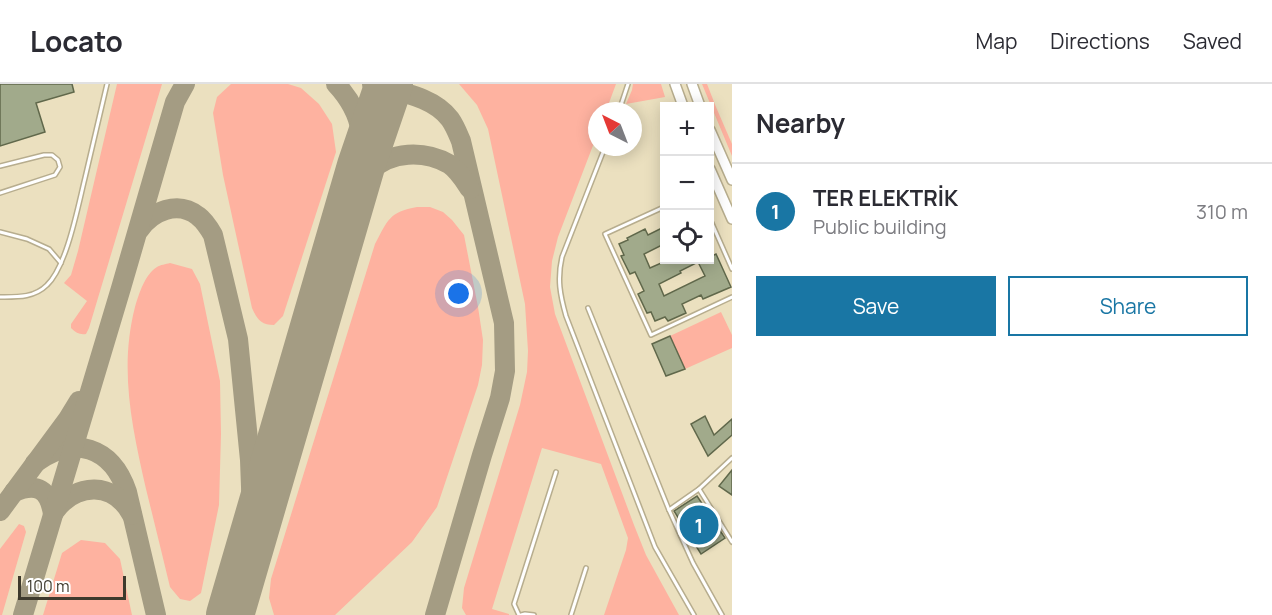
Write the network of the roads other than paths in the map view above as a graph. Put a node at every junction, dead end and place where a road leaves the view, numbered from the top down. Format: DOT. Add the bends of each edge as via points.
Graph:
graph roads {
  1 [pos="107,84"];
  2 [pos="628,84"];
  3 [pos="675,84"];
  4 [pos="692,84"];
  5 [pos="621,102"];
  6 [pos="682,102"];
  7 [pos="699,102"];
  8 [pos="714,138"];
  9 [pos="601,156"];
  10 [pos="0,166"];
  11 [pos="714,178"];
  12 [pos="732,180"];
  13 [pos="0,193"];
  14 [pos="660,209"];
  15 [pos="732,219"];
  16 [pos="714,228"];
  17 [pos="0,232"];
  18 [pos="61,263"];
  19 [pos="732,269"];
  20 [pos="0,297"];
  21 [pos="732,297"];
  22 [pos="588,308"];
  23 [pos="732,458"];
  24 [pos="556,472"];
  25 [pos="699,489"];
  26 [pos="669,510"];
  27 [pos="732,542"];
  28 [pos="586,568"];
  29 [pos="520,615"];
  30 [pos="534,615"];
  31 [pos="571,615"];
  32 [pos="694,615"];
  33 [pos="722,615"];
  1 -- 18 [label="lane"];
  2 -- 5 [label="lane"];
  3 -- 6 [label="main road"];
  4 -- 7 [label="main road"];
  8 -- 12 [label="main road"];
  9 -- 32 [label="lane" via="562,257 561,297 655,547"];
  10 -- 13 [label="lane" via="52,155 60,167 55,175"];
  11 -- 15 [label="main road"];
  14 -- 21 [label="lane" via="605,234 651,335"];
  16 -- 19 [label="lane"];
  17 -- 18 [label="lane" via="49,249"];
  18 -- 20 [label="lane" via="56,276 34,294"];
  22 -- 26 [label="lane"];
  23 -- 25 [label="lane"];
  24 -- 29 [label="lane" via="514,604"];
  25 -- 26 [label="lane"];
  25 -- 27 [label="lane"];
  26 -- 33 [label="lane"];
  28 -- 31 [label="lane"];
  29 -- 30 [label="lane"];
}
